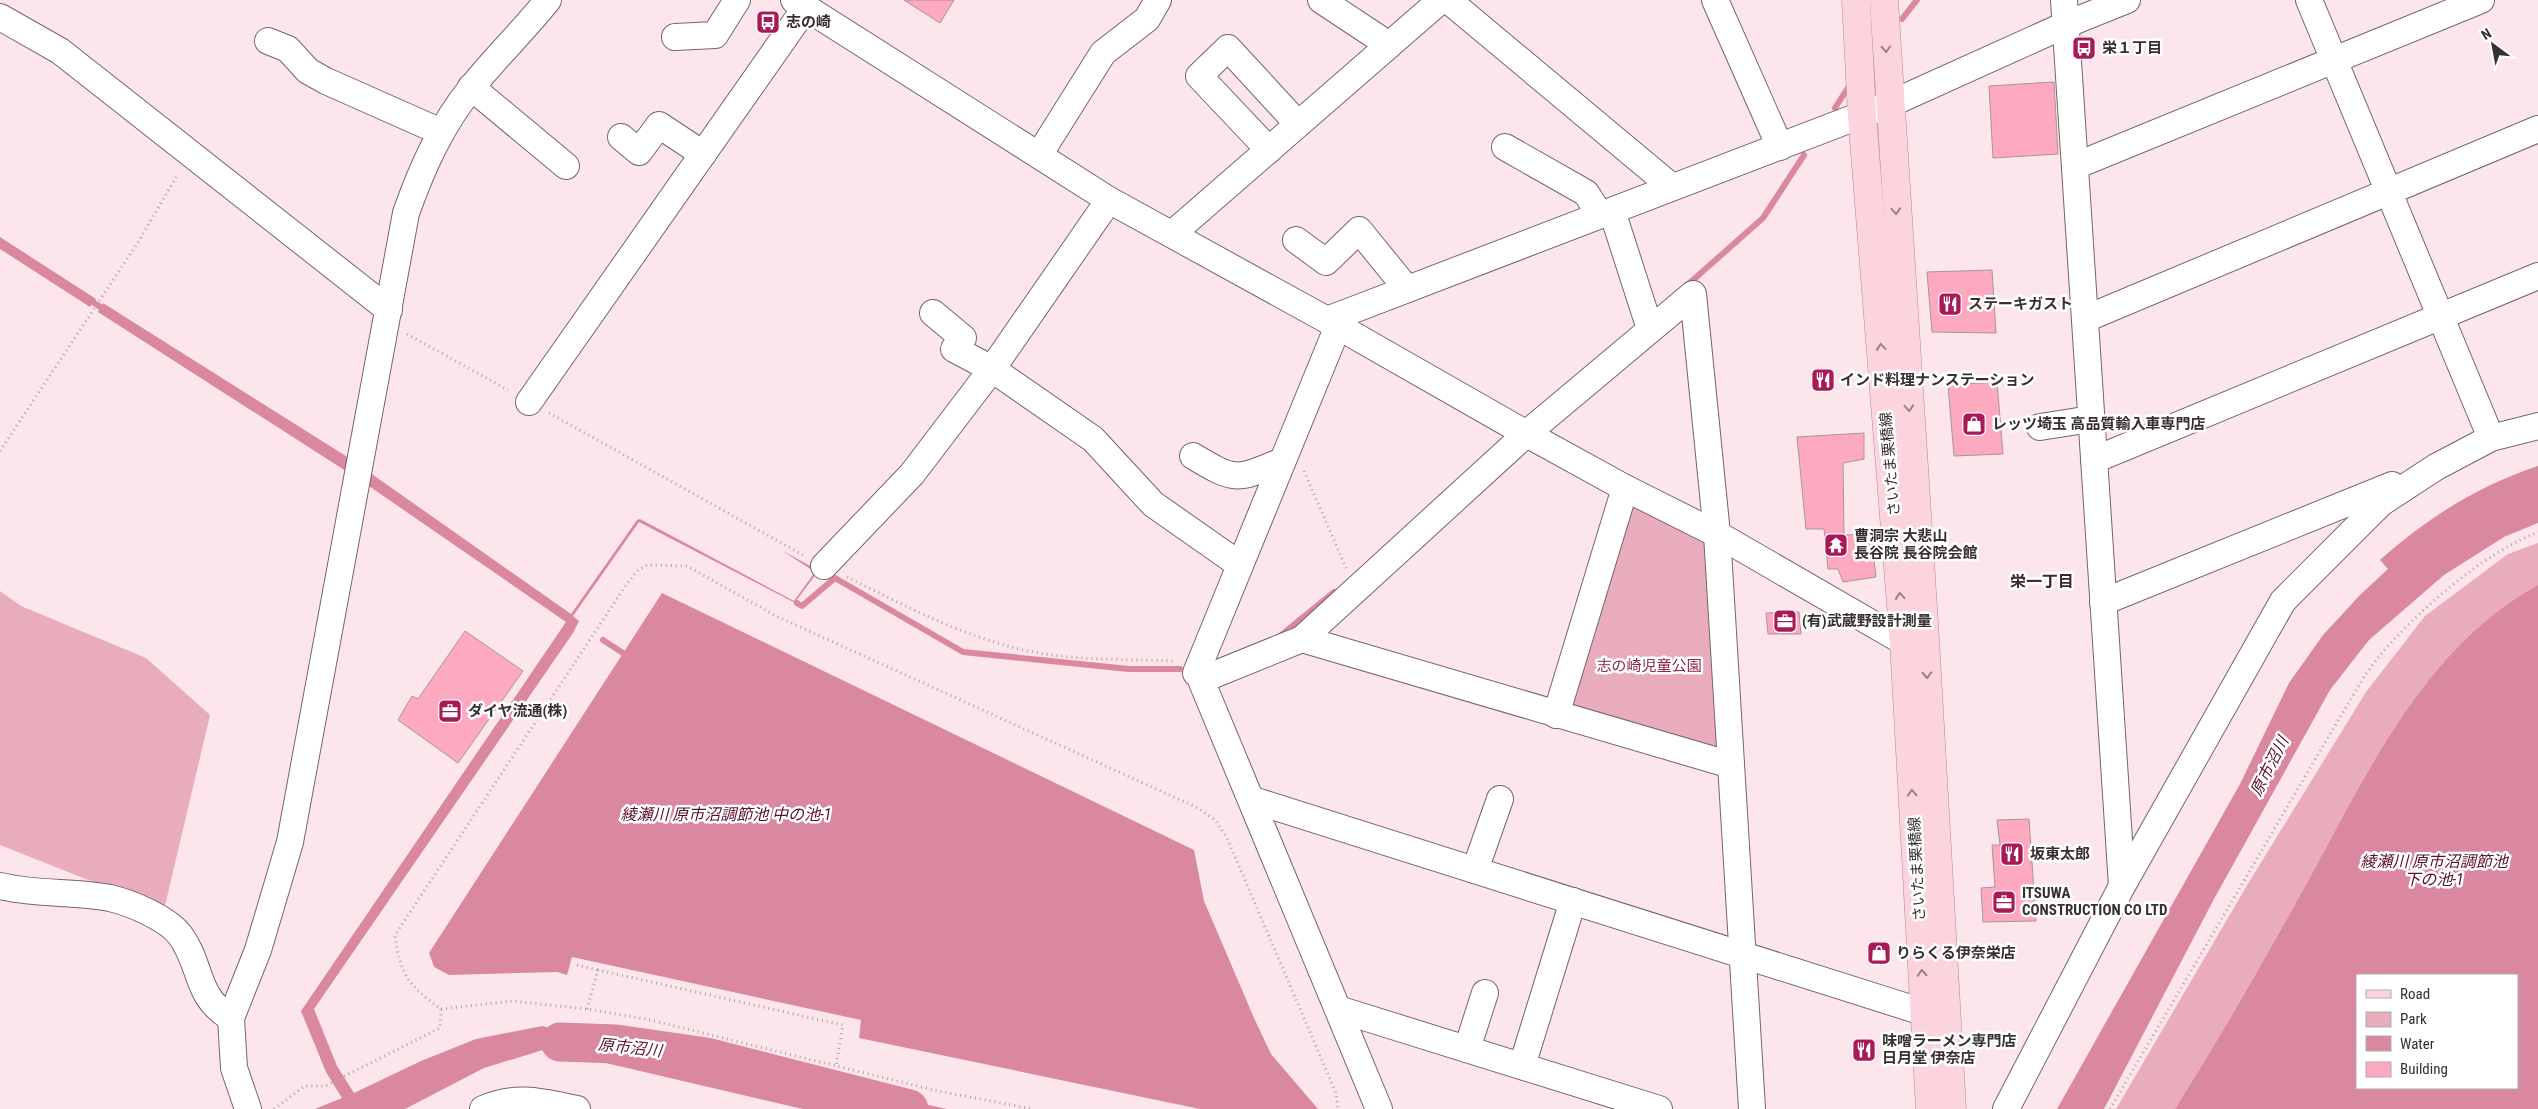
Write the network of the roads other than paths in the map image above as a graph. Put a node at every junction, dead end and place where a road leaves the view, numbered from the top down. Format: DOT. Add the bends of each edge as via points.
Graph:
graph roads {
  1 [pos="548,0"];
  2 [pos="737,0"];
  3 [pos="1158,0"];
  4 [pos="1321,0"];
  5 [pos="1441,0"];
  6 [pos="1448,0"];
  7 [pos="1856,0"];
  8 [pos="1884,0"];
  9 [pos="2127,0"];
  10 [pos="2309,0"];
  11 [pos="2482,0"];
  12 [pos="1715,2"];
  13 [pos="800,4"];
  14 [pos="2064,12"];
  15 [pos="0,17"];
  16 [pos="675,37"];
  17 [pos="268,41"];
  18 [pos="1389,45"];
  19 [pos="2333,61"];
  20 [pos="471,87"];
  21 [pos="1890,104"];
  22 [pos="1862,115"];
  23 [pos="1298,124"];
  24 [pos="2538,129"];
  25 [pos="441,132"];
  26 [pos="621,137"];
  27 [pos="1780,147"];
  28 [pos="1506,148"];
  29 [pos="1269,150"];
  30 [pos="703,154"];
  31 [pos="1039,156"];
  32 [pos="566,166"];
  33 [pos="2075,166"];
  34 [pos="1672,187"];
  35 [pos="2388,192"];
  36 [pos="1109,200"];
  37 [pos="1606,213"];
  38 [pos="1172,234"];
  39 [pos="1296,240"];
  40 [pos="2538,276"];
  41 [pos="1407,289"];
  42 [pos="933,313"];
  43 [pos="388,316"];
  44 [pos="2440,316"];
  45 [pos="2085,319"];
  46 [pos="1648,322"];
  47 [pos="1333,323"];
  48 [pos="992,369"];
  49 [pos="529,402"];
  50 [pos="2091,419"];
  51 [pos="2538,426"];
  52 [pos="2040,428"];
  53 [pos="1521,431"];
  54 [pos="2491,438"];
  55 [pos="1287,451"];
  56 [pos="1193,456"];
  57 [pos="2094,460"];
  58 [pos="2436,467"];
  59 [pos="1625,488"];
  60 [pos="1717,534"];
  61 [pos="1240,565"];
  62 [pos="824,566"];
  63 [pos="2103,602"];
  64 [pos="1302,638"];
  65 [pos="1914,640"];
  66 [pos="1196,673"];
  67 [pos="1556,715"];
  68 [pos="1731,765"];
  69 [pos="1500,799"];
  70 [pos="1253,800"];
  71 [pos="1475,870"];
  72 [pos="0,886"];
  73 [pos="2122,886"];
  74 [pos="1573,901"];
  75 [pos="268,917"];
  76 [pos="1743,955"];
  77 [pos="1485,993"];
  78 [pos="260,998"];
  79 [pos="1338,1008"];
  80 [pos="1936,1016"];
  81 [pos="231,1018"];
  82 [pos="1467,1049"];
  83 [pos="1522,1066"];
  84 [pos="248,1109"];
  85 [pos="483,1109"];
  86 [pos="577,1109"];
  87 [pos="1379,1109"];
  88 [pos="1659,1109"];
  89 [pos="1752,1109"];
  90 [pos="1930,1109"];
  91 [pos="1952,1109"];
  92 [pos="2006,1109"];
  1 -- 20 [label="street"];
  2 -- 16 [label="street" via="714,34"];
  3 -- 31 [label="street" via="1147,19 1103,53"];
  4 -- 18 [label="street"];
  5 -- 18 [label="street"];
  6 -- 34 [label="street"];
  7 -- 22 [label="main road, さいたま栗橋線"];
  8 -- 21 [label="main road, さいたま栗橋線, one-way"];
  9 -- 14 [label="street"];
  10 -- 19 [label="street"];
  11 -- 19 [label="street"];
  12 -- 27 [label="street"];
  13 -- 30 [label="street"];
  13 -- 31 [label="street"];
  14 -- 21 [label="street"];
  14 -- 33 [label="street"];
  15 -- 43 [label="street" via="60,51"];
  17 -- 25 [label="street" via="288,49 308,71 326,81"];
  18 -- 23 [label="street"];
  19 -- 33 [label="street"];
  19 -- 35 [label="street"];
  20 -- 25 [label="street"];
  20 -- 32 [label="street"];
  21 -- 22 [label="street"];
  21 -- 65 [label="main road, さいたま栗橋線, one-way"];
  22 -- 27 [label="street"];
  65 -- 22 [label="main road, さいたま栗橋線, one-way"];
  23 -- 29 [label="street"];
  23 -- 29 [label="street" via="1228,48 1199,76"];
  24 -- 35 [label="street"];
  25 -- 43 [label="street" via="423,166 406,213"];
  26 -- 30 [label="street" via="639,152 659,125"];
  27 -- 34 [label="street"];
  28 -- 37 [label="street" via="1586,193"];
  29 -- 38 [label="street"];
  30 -- 49 [label="street"];
  31 -- 36 [label="street"];
  33 -- 45 [label="street"];
  34 -- 37 [label="street"];
  35 -- 44 [label="street"];
  35 -- 45 [label="street"];
  36 -- 38 [label="street"];
  36 -- 48 [label="street"];
  37 -- 41 [label="street"];
  37 -- 46 [label="street"];
  38 -- 47 [label="street"];
  39 -- 41 [label="street" via="1326,262 1359,230"];
  40 -- 44 [label="street"];
  41 -- 47 [label="street"];
  42 -- 48 [label="street" via="963,338 954,349"];
  43 -- 75 [label="street" via="290,842"];
  44 -- 54 [label="street"];
  44 -- 57 [label="street"];
  45 -- 50 [label="street"];
  46 -- 53 [label="street"];
  46 -- 60 [label="street" via="1693,294"];
  47 -- 53 [label="street"];
  47 -- 55 [label="street"];
  48 -- 61 [label="street" via="1093,439 1153,504"];
  48 -- 62 [label="street" via="912,474"];
  50 -- 52 [label="street"];
  50 -- 57 [label="street"];
  51 -- 54 [label="street"];
  53 -- 59 [label="street"];
  53 -- 64 [label="street"];
  54 -- 58 [label="street"];
  55 -- 56 [label="street" via="1244,477 1222,474"];
  55 -- 61 [label="street"];
  57 -- 63 [label="street"];
  58 -- 63 [label="street"];
  58 -- 73 [label="street" via="2381,503 2283,601"];
  59 -- 60 [label="street"];
  59 -- 67 [label="street"];
  60 -- 65 [label="street"];
  60 -- 68 [label="street"];
  61 -- 66 [label="street"];
  63 -- 73 [label="street"];
  64 -- 67 [label="street"];
  64 -- 70 [label="street" via="1201,680"];
  65 -- 80 [label="main road, さいたま栗橋線"];
  67 -- 68 [label="street"];
  68 -- 76 [label="street"];
  69 -- 71 [label="street"];
  70 -- 71 [label="street"];
  70 -- 79 [label="street"];
  71 -- 74 [label="street"];
  72 -- 81 [label="street" via="24,892 111,898 164,919 180,935 192,957 207,998"];
  73 -- 92 [label="street"];
  74 -- 76 [label="street"];
  74 -- 83 [label="street"];
  75 -- 78 [label="street" via="269,951"];
  75 -- 81 [label="street"];
  76 -- 80 [label="street"];
  76 -- 89 [label="street"];
  77 -- 82 [label="street"];
  79 -- 82 [label="street"];
  79 -- 87 [label="street"];
  80 -- 90 [label="main road, さいたま栗橋線"];
  80 -- 91 [label="main road, さいたま栗橋線"];
  81 -- 84 [label="street" via="234,1068"];
  82 -- 83 [label="street"];
  83 -- 88 [label="street"];
  85 -- 86 [label="street" via="496,1103 523,1099"];
}
